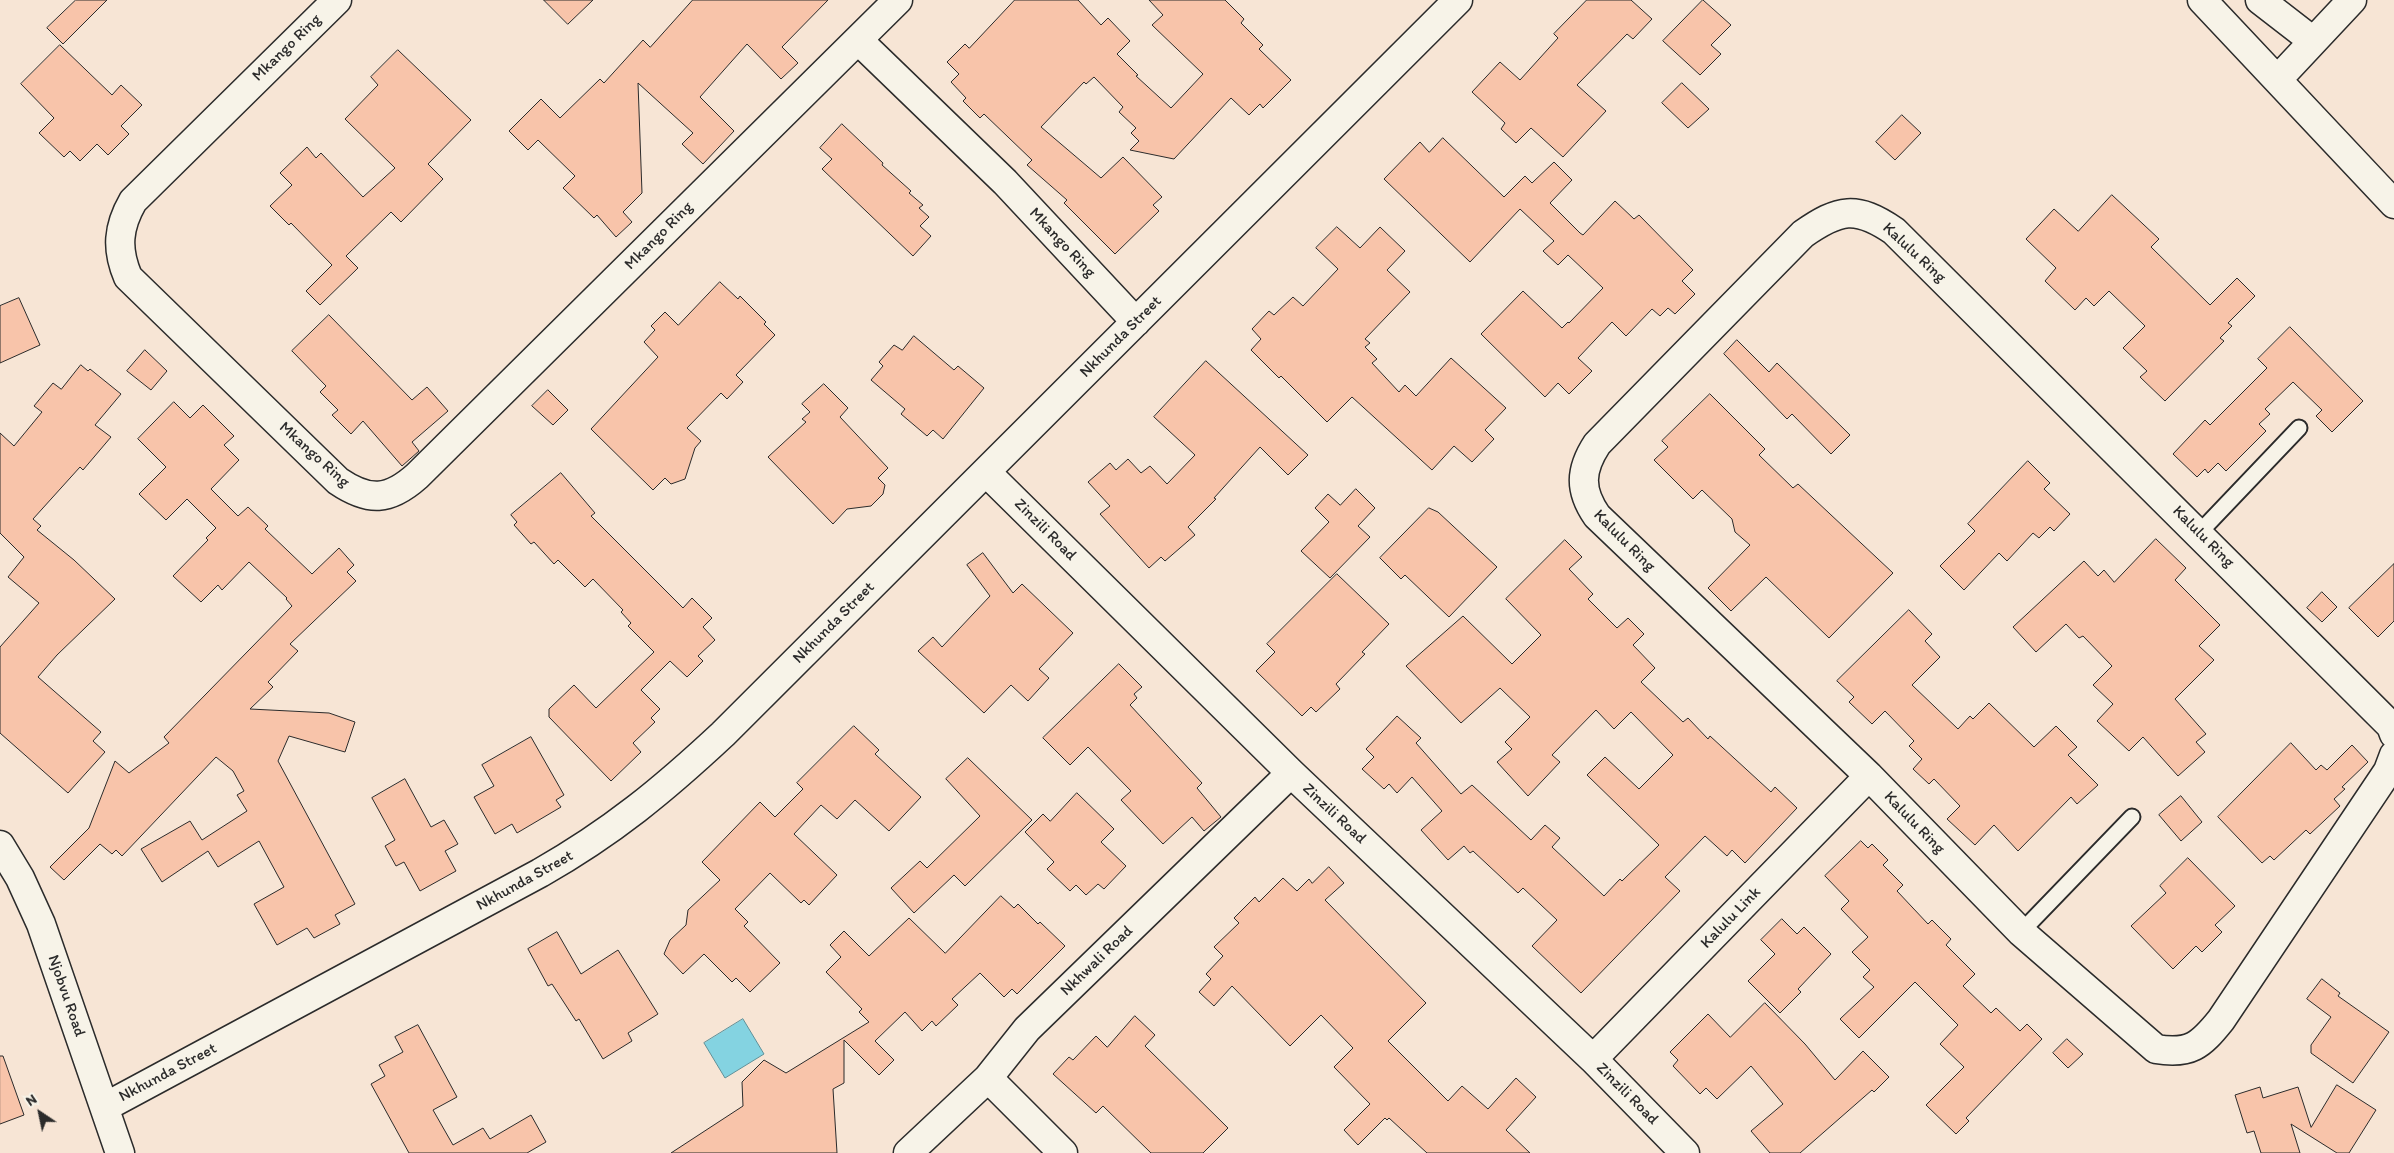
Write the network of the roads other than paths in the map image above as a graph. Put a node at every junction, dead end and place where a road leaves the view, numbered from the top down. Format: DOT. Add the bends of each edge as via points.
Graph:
graph roads {
  1 [pos="337,0"];
  2 [pos="898,0"];
  3 [pos="1458,0"];
  4 [pos="2202,0"];
  5 [pos="2260,0"];
  6 [pos="2352,0"];
  7 [pos="858,40"];
  8 [pos="2313,41"];
  9 [pos="2278,79"];
  10 [pos="2394,204"];
  11 [pos="1136,322"];
  12 [pos="2299,428"];
  13 [pos="986,472"];
  14 [pos="2199,533"];
  15 [pos="2394,734"];
  16 [pos="2394,755"];
  17 [pos="1291,773"];
  18 [pos="1869,776"];
  19 [pos="2132,817"];
  20 [pos="0,845"];
  21 [pos="2021,932"];
  22 [pos="1593,1059"];
  23 [pos="988,1078"];
  24 [pos="105,1107"];
  25 [pos="120,1153"];
  26 [pos="908,1153"];
  27 [pos="1063,1153"];
  28 [pos="1685,1153"];
  1 -- 7 [label="street, Mkango Ring" via="133,201 123,217 119,243 128,277 338,481 357,493 371,496 396,492 417,476"];
  2 -- 7 [label="street, Mkango Ring"];
  3 -- 11 [label="street, Nkhunda Street"];
  4 -- 9 [label="street"];
  5 -- 8 [label="street"];
  6 -- 8 [label="street"];
  7 -- 11 [label="street, Mkango Ring" via="1005,182"];
  8 -- 9 [label="street"];
  9 -- 10 [label="street"];
  11 -- 13 [label="street, Nkhunda Street"];
  12 -- 14 [label="lane"];
  13 -- 17 [label="street, Zinzili Road"];
  13 -- 24 [label="street, Nkhunda Street" via="723,734 664,788 612,829 540,874"];
  14 -- 15 [label="street, Kalulu Ring" via="2391,726"];
  14 -- 18 [label="street, Kalulu Ring" via="1894,231 1863,214 1848,213 1820,222 1803,234 1597,444 1588,458 1584,489 1597,516"];
  16 -- 21 [label="street, Kalulu Ring" via="2388,771 2221,1020 2206,1039 2191,1049 2173,1052 2156,1049"];
  17 -- 22 [label="street, Zinzili Road"];
  17 -- 23 [label="street, Nkhwali Road" via="1027,1029"];
  18 -- 21 [label="street, Kalulu Ring"];
  18 -- 22 [label="street, Kalulu Link"];
  19 -- 21 [label="lane"];
  20 -- 24 [label="street, Njobvu Road" via="20,878 41,924"];
  22 -- 28 [label="street, Zinzili Road"];
  23 -- 26 [label="street, Nkhwali Road"];
  23 -- 27 [label="street"];
  24 -- 25 [label="street, Njobvu Road"];
}
